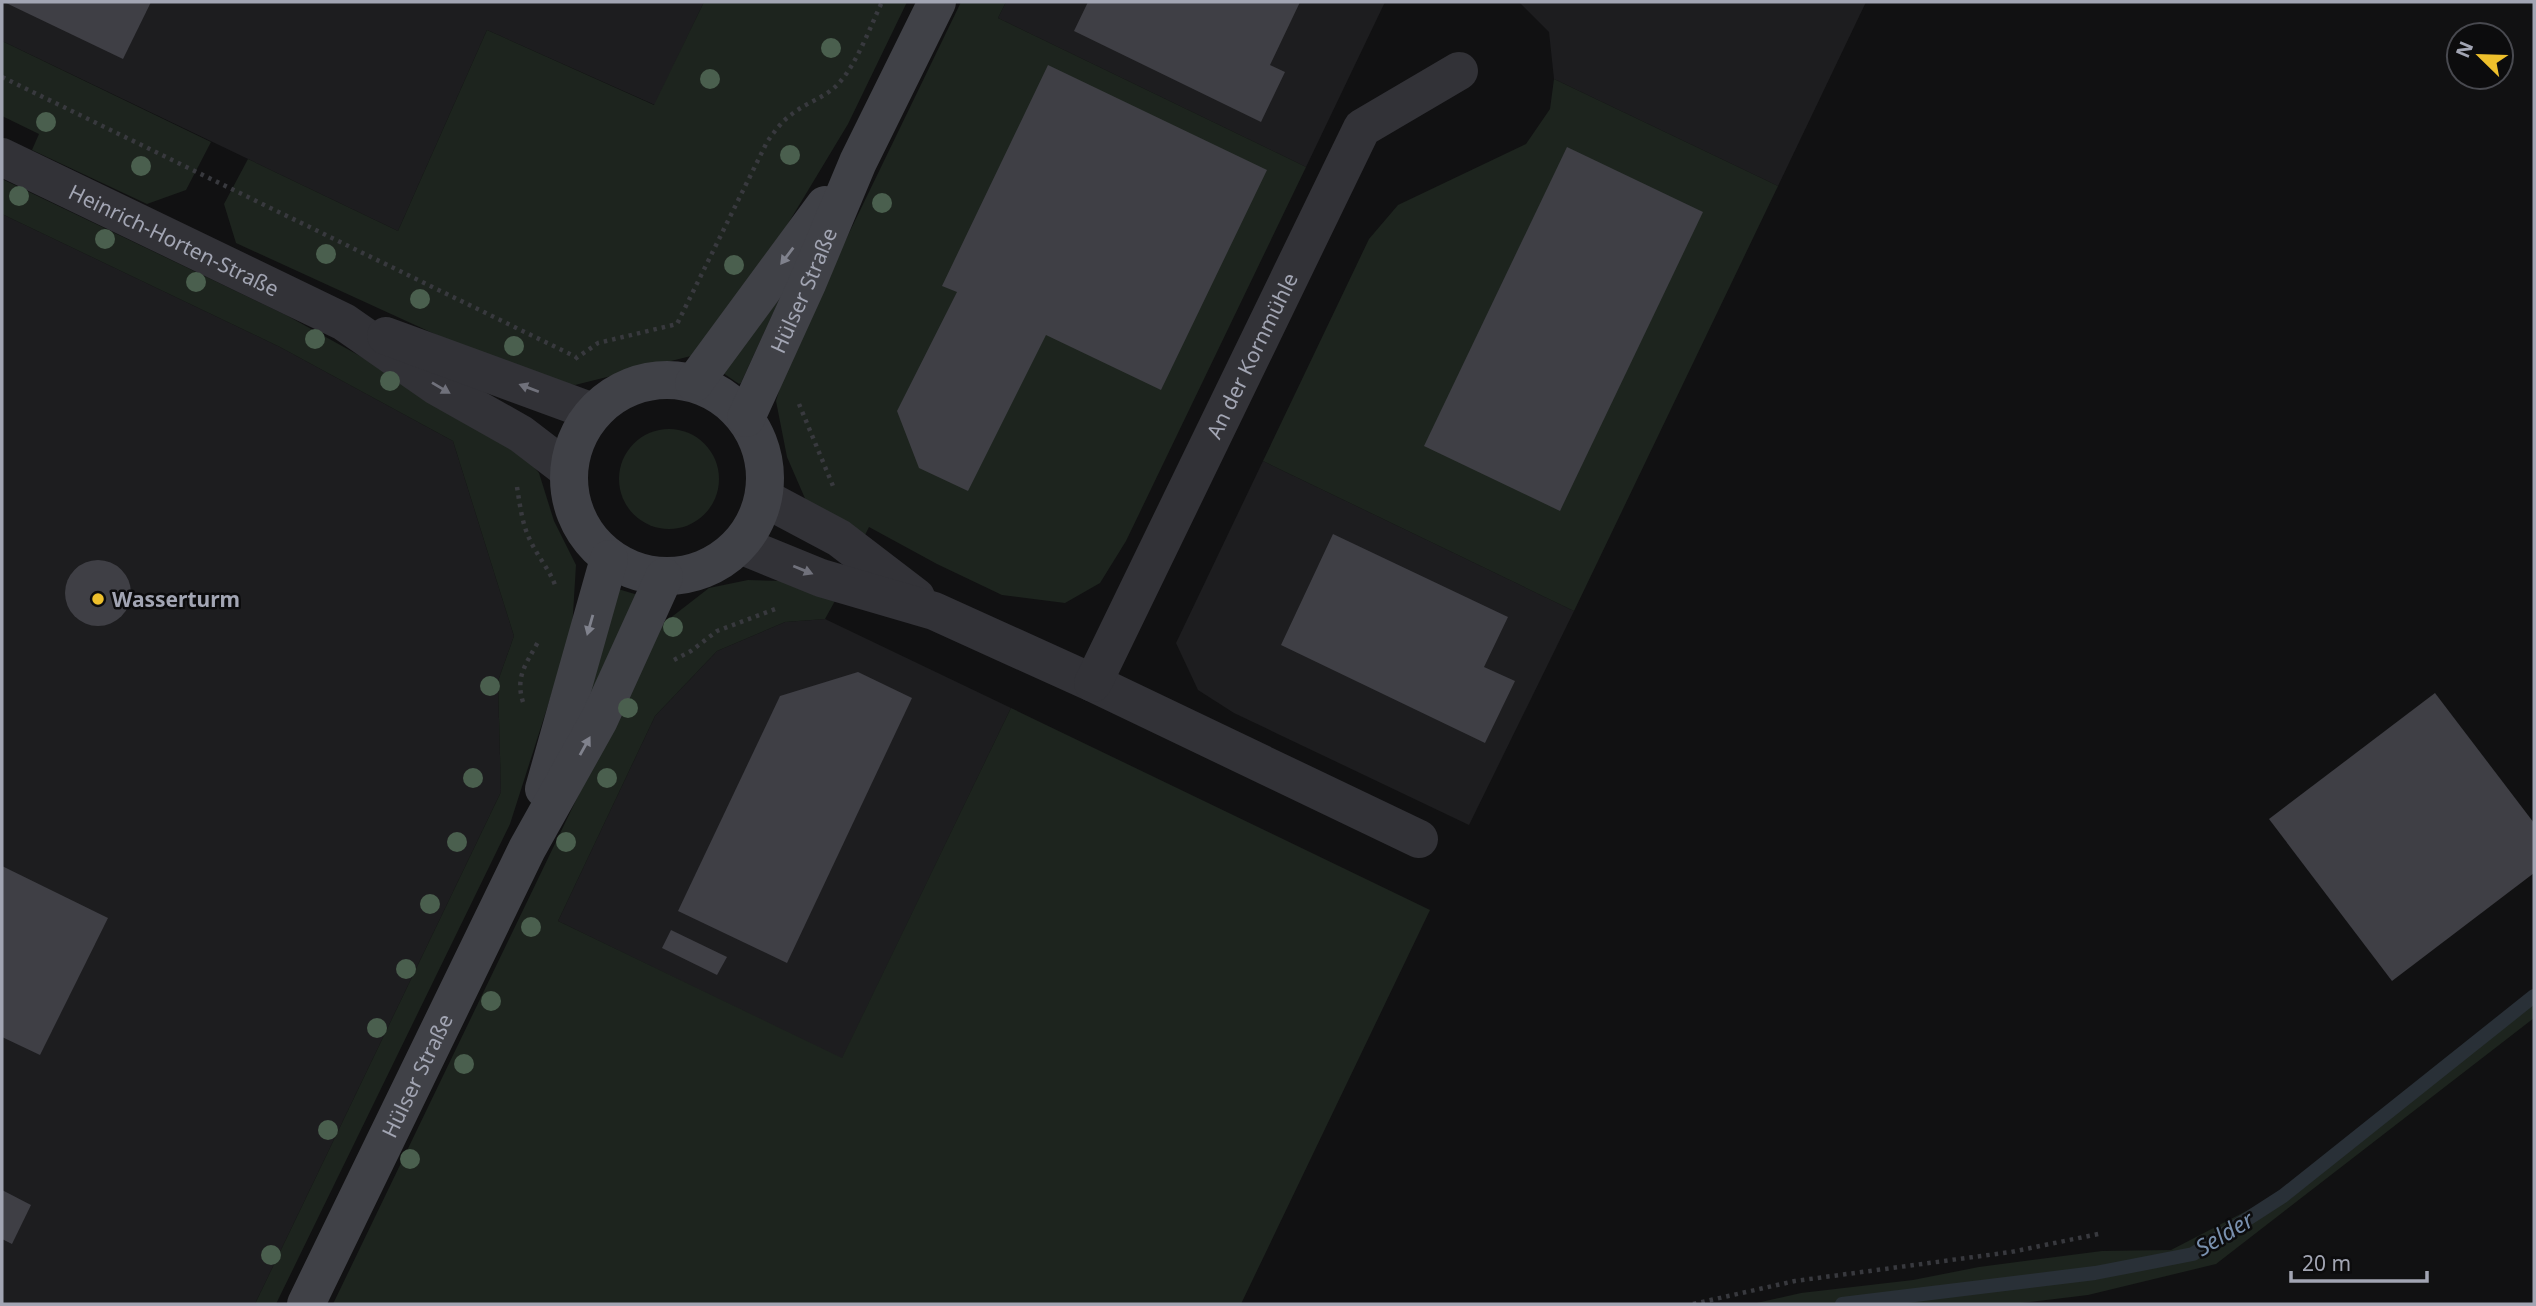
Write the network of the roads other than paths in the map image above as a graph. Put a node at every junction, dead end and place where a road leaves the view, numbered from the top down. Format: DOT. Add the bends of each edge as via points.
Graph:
graph roads {
  1 [pos="937,2"];
  2 [pos="1459,71"];
  3 [pos="2,157"];
  4 [pos="858,162"];
  5 [pos="344,322"];
  6 [pos="694,383"];
  7 [pos="593,412"];
  8 [pos="746,418"];
  9 [pos="568,470"];
  10 [pos="764,498"];
  11 [pos="740,545"];
  12 [pos="609,559"];
  13 [pos="664,577"];
  14 [pos="934,611"];
  15 [pos="1093,683"];
  16 [pos="1419,839"];
  17 [pos="527,849"];
  18 [pos="306,1304"];
  1 -- 4 [label="main road, Hülser Straße"];
  2 -- 15 [label="street, An der Kornmühle" via="1362,128"];
  3 -- 5 [label="street, Heinrich-Horten-Straße"];
  4 -- 6 [label="main road, Hülser Straße, one-way"];
  4 -- 8 [label="main road, Hülser Straße"];
  7 -- 5 [label="street, Heinrich-Horten-Straße, one-way"];
  5 -- 9 [label="street, Heinrich-Horten-Straße, one-way"];
  6 -- 7 [label="main road" via="666,379 639,383 614,394"];
  6 -- 8 [label="main road" via="723,396"];
  7 -- 9 [label="main road" via="576,438"];
  8 -- 10 [label="main road" via="766,470"];
  9 -- 12 [label="main road" via="569,496 577,520"];
  10 -- 11 [label="main road"];
  10 -- 14 [label="street" via="839,538"];
  11 -- 13 [label="main road" via="718,563 692,574"];
  11 -- 14 [label="street, one-way" via="821,578"];
  12 -- 13 [label="main road" via="636,572"];
  12 -- 17 [label="main road, Hülser Straße, one-way"];
  17 -- 13 [label="main road, Hülser Straße, one-way" via="599,720"];
  14 -- 15 [label="street"];
  15 -- 16 [label="street"];
  17 -- 18 [label="main road, Hülser Straße"];
}
